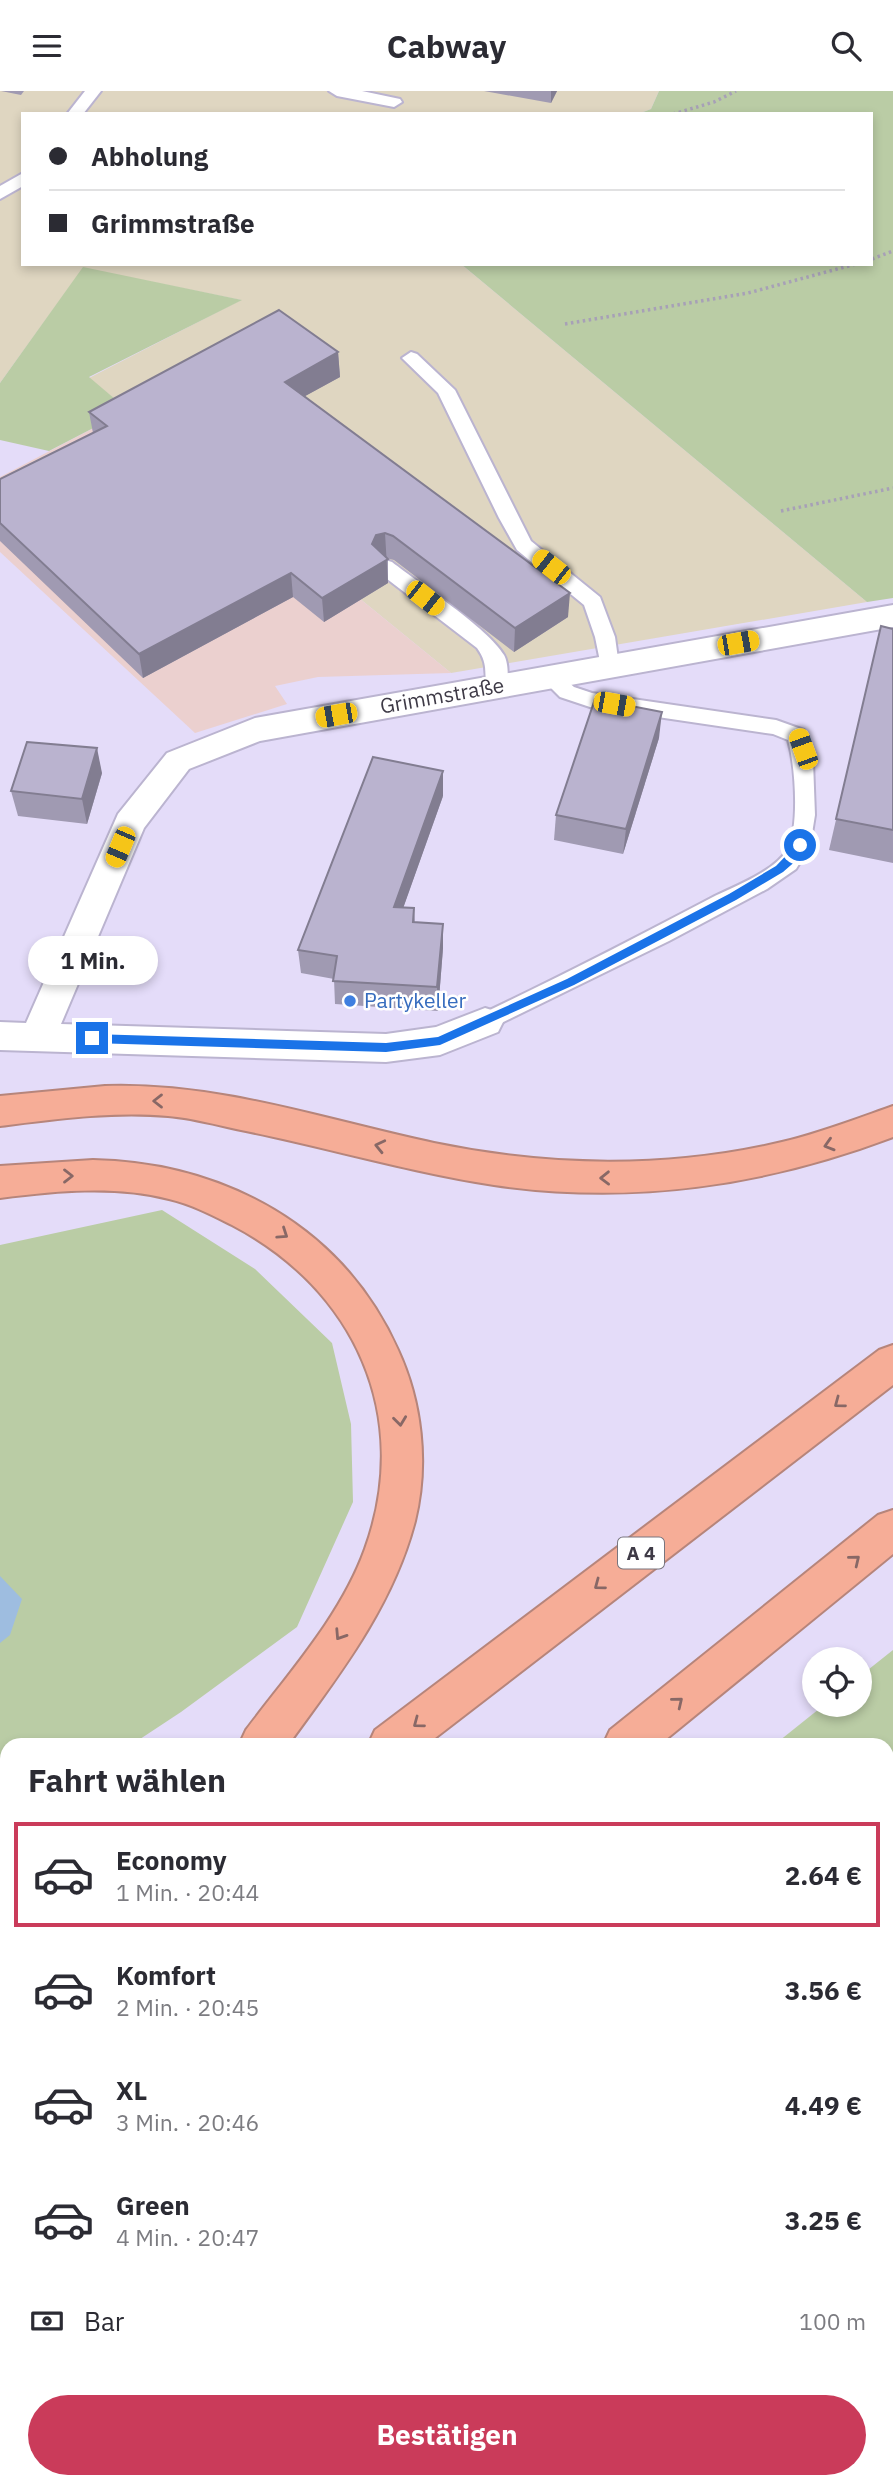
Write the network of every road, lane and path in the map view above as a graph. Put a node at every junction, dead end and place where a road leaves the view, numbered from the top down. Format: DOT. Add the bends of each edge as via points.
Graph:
graph roads {
  1 [pos="93,91"];
  2 [pos="337,91"];
  3 [pos="736,91"];
  4 [pos="394,102"];
  5 [pos="77,112"];
  6 [pos="680,112"];
  7 [pos="21,179"];
  8 [pos="0,194"];
  9 [pos="893,251"];
  10 [pos="873,259"];
  11 [pos="850,266"];
  12 [pos="565,324"];
  13 [pos="411,358"];
  14 [pos="893,488"];
  15 [pos="780,511"];
  16 [pos="385,567"];
  17 [pos="893,616"];
  18 [pos="610,666"];
  19 [pos="550,677"];
  20 [pos="497,687"];
  21 [pos="485,1022"];
  22 [pos="0,1037"];
  23 [pos="38,1037"];
  24 [pos="0,1111"];
  25 [pos="893,1121"];
  26 [pos="0,1182"];
  27 [pos="893,1362"];
  28 [pos="893,1529"];
  29 [pos="266,1738"];
  30 [pos="399,1738"];
  31 [pos="634,1738"];
  1 -- 5 [label="lane"];
  2 -- 4 [label="lane"];
  3 -- 6 [label="path"];
  7 -- 8 [label="lane"];
  9 -- 10 [label="path"];
  11 -- 12 [label="path" via="712,300"];
  13 -- 18 [label="lane" via="446,390 524,545 593,601"];
  14 -- 15 [label="path"];
  16 -- 20 [label="lane" via="484,643 496,659"];
  17 -- 18 [label="street, Grimmstraße"];
  18 -- 19 [label="street, Grimmstraße"];
  19 -- 20 [label="street, Grimmstraße"];
  19 -- 21 [label="lane" via="568,692 590,701 776,727 797,735 803,749 803,833 794,856 755,884"];
  20 -- 23 [label="street, Grimmstraße" via="255,730 178,761 130,823"];
  21 -- 23 [label="street" via="440,1041 386,1048"];
  22 -- 23 [label="street"];
  25 -- 24 [label="highway, one-way" via="795,1155 726,1169 655,1177 582,1178 509,1172 439,1159 169,1101 66,1102"];
  26 -- 29 [label="highway, one-way" via="99,1176 150,1179 197,1191 282,1232 315,1258 343,1288 371,1331 397,1399 402,1442 395,1518 367,1594"];
  27 -- 30 [label="highway, A 4, one-way"];
  31 -- 28 [label="highway, one-way"];
}
